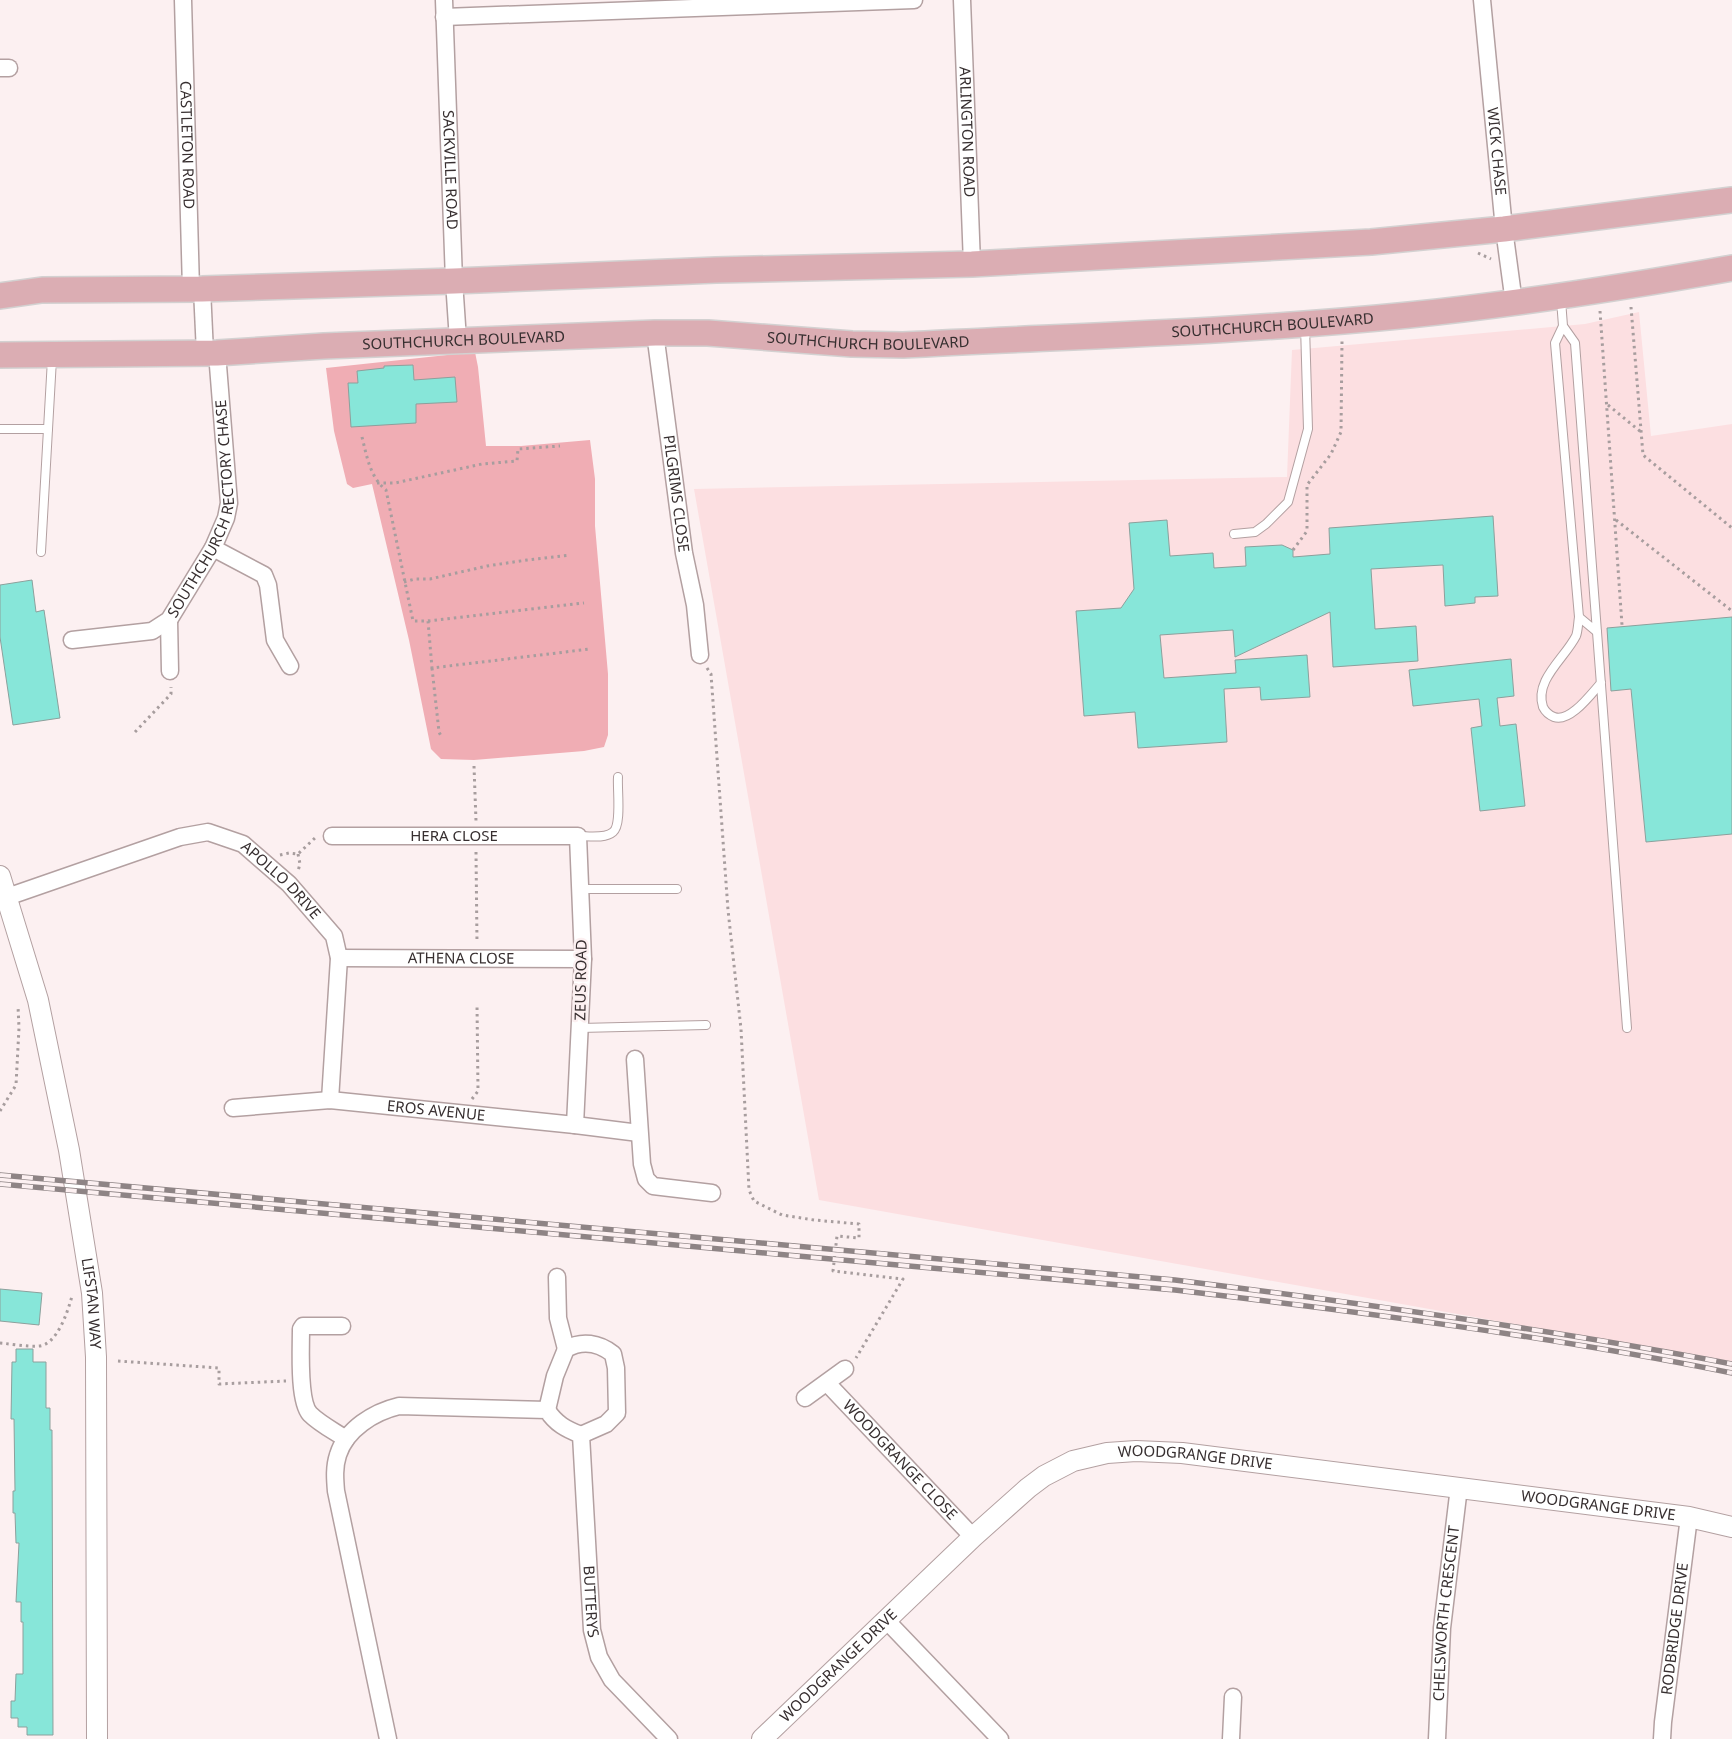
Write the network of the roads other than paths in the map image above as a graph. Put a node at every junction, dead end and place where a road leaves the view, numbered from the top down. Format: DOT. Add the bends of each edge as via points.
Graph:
graph roads {
  1 [pos="183,0"];
  2 [pos="444,0"];
  3 [pos="914,0"];
  4 [pos="962,0"];
  5 [pos="1482,0"];
  6 [pos="707,4"];
  7 [pos="444,16"];
  8 [pos="1732,200"];
  9 [pos="1504,229"];
  10 [pos="972,264"];
  11 [pos="1732,268"];
  12 [pos="454,281"];
  13 [pos="196,289"];
  14 [pos="1560,295"];
  15 [pos="0,296"];
  16 [pos="1514,303"];
  17 [pos="1305,324"];
  18 [pos="1563,326"];
  19 [pos="655,333"];
  20 [pos="458,340"];
  21 [pos="211,353"];
  22 [pos="52,354"];
  23 [pos="0,355"];
  24 [pos="0,429"];
  25 [pos="48,429"];
  26 [pos="1234,534"];
  27 [pos="213,548"];
  28 [pos="41,552"];
  29 [pos="1579,617"];
  30 [pos="169,620"];
  31 [pos="1597,632"];
  32 [pos="72,640"];
  33 [pos="700,656"];
  34 [pos="290,666"];
  35 [pos="170,671"];
  36 [pos="1601,683"];
  37 [pos="618,778"];
  38 [pos="332,836"];
  39 [pos="578,836"];
  40 [pos="0,876"];
  41 [pos="580,889"];
  42 [pos="677,889"];
  43 [pos="7,897"];
  44 [pos="339,958"];
  45 [pos="583,959"];
  46 [pos="706,1025"];
  47 [pos="580,1028"];
  48 [pos="1627,1028"];
  49 [pos="635,1059"];
  50 [pos="330,1100"];
  51 [pos="233,1108"];
  52 [pos="574,1125"];
  53 [pos="639,1134"];
  54 [pos="712,1193"];
  55 [pos="557,1276"];
  56 [pos="342,1326"];
  57 [pos="566,1349"];
  58 [pos="846,1370"];
  59 [pos="827,1383"];
  60 [pos="806,1398"];
  61 [pos="547,1410"];
  62 [pos="581,1435"];
  63 [pos="346,1439"];
  64 [pos="1459,1487"];
  65 [pos="1689,1518"];
  66 [pos="1732,1527"];
  67 [pos="973,1537"];
  68 [pos="886,1620"];
  69 [pos="1233,1697"];
  70 [pos="97,1739"];
  71 [pos="388,1739"];
  72 [pos="669,1739"];
  73 [pos="762,1739"];
  74 [pos="1000,1739"];
  75 [pos="1231,1739"];
  76 [pos="1437,1739"];
  77 [pos="1662,1739"];
  1 -- 13 [label="street, CASTLETON ROAD"];
  2 -- 7 [label="street, SACKVILLE ROAD"];
  3 -- 6 [label="street"];
  4 -- 10 [label="street, ARLINGTON ROAD"];
  5 -- 9 [label="street, WICK CHASE"];
  6 -- 7 [label="street"];
  7 -- 12 [label="street, SACKVILLE ROAD"];
  8 -- 9 [label="main road"];
  9 -- 10 [label="main road" via="1371,242"];
  9 -- 16 [label="street, WICK CHASE"];
  10 -- 12 [label="main road"];
  11 -- 14 [label="main road, SOUTHCHURCH BOULEVARD" via="1598,292"];
  12 -- 13 [label="main road"];
  12 -- 20 [label="street, SACKVILLE ROAD"];
  13 -- 15 [label="main road" via="42,290"];
  13 -- 21 [label="street, CASTLETON ROAD"];
  14 -- 16 [label="main road, SOUTHCHURCH BOULEVARD"];
  14 -- 18 [label="lane"];
  16 -- 17 [label="main road, SOUTHCHURCH BOULEVARD"];
  17 -- 19 [label="main road, SOUTHCHURCH BOULEVARD" via="904,345 708,333"];
  17 -- 26 [label="lane" via="1308,429 1288,502 1255,532"];
  18 -- 29 [label="lane" via="1555,343"];
  18 -- 31 [label="lane" via="1575,343"];
  19 -- 20 [label="main road, SOUTHCHURCH BOULEVARD"];
  19 -- 33 [label="street, PILGRIMS CLOSE" via="684,554 696,605"];
  20 -- 21 [label="main road, SOUTHCHURCH BOULEVARD"];
  21 -- 22 [label="main road, SOUTHCHURCH BOULEVARD"];
  21 -- 27 [label="street, SOUTHCHURCH RECTORY CHASE" via="229,503"];
  22 -- 23 [label="main road, SOUTHCHURCH BOULEVARD"];
  22 -- 25 [label="lane"];
  24 -- 25 [label="lane"];
  25 -- 28 [label="lane"];
  27 -- 30 [label="street, SOUTHCHURCH RECTORY CHASE"];
  27 -- 34 [label="street" via="264,575 275,640"];
  29 -- 31 [label="lane"];
  29 -- 36 [label="lane" via="1576,635 1542,687 1545,711 1553,717 1563,718 1573,713"];
  30 -- 32 [label="street, SOUTHCHURCH RECTORY CHASE" via="152,631"];
  30 -- 35 [label="street"];
  31 -- 36 [label="lane"];
  36 -- 48 [label="lane"];
  37 -- 39 [label="lane" via="617,828 607,835"];
  38 -- 39 [label="street, HERA CLOSE"];
  39 -- 41 [label="street, ZEUS ROAD"];
  40 -- 43 [label="street, LIFSTAN WAY"];
  41 -- 42 [label="lane"];
  41 -- 45 [label="street, ZEUS ROAD"];
  43 -- 44 [label="street, APOLLO DRIVE" via="180,837 208,832 243,844 289,884 334,936"];
  43 -- 70 [label="street, LIFSTAN WAY" via="38,1000 69,1150 92,1293 96,1367"];
  44 -- 45 [label="street, ATHENA CLOSE"];
  44 -- 50 [label="street, APOLLO DRIVE"];
  45 -- 47 [label="street, ZEUS ROAD"];
  46 -- 47 [label="lane"];
  47 -- 52 [label="street, ZEUS ROAD"];
  49 -- 53 [label="street"];
  50 -- 51 [label="street, EROS AVENUE"];
  50 -- 52 [label="street, EROS AVENUE"];
  52 -- 53 [label="street, EROS AVENUE"];
  53 -- 54 [label="street" via="646,1179 653,1186"];
  55 -- 57 [label="street" via="558,1318"];
  56 -- 63 [label="street" via="303,1326 302,1380 304,1406 310,1414"];
  57 -- 61 [label="street"];
  57 -- 62 [label="street" via="575,1344 604,1348 613,1354 616,1368 617,1413 606,1424"];
  58 -- 59 [label="street"];
  59 -- 60 [label="street"];
  59 -- 67 [label="street, WOODGRANGE CLOSE"];
  61 -- 62 [label="street" via="553,1420"];
  61 -- 63 [label="street" via="399,1406 382,1410 364,1421"];
  62 -- 72 [label="street, BUTTERYS" via="592,1630 599,1657 612,1680"];
  63 -- 71 [label="street" via="338,1455 334,1475 336,1491"];
  64 -- 65 [label="street, WOODGRANGE DRIVE"];
  64 -- 67 [label="street, WOODGRANGE DRIVE" via="1182,1453 1106,1453 1073,1461 1044,1476"];
  64 -- 76 [label="street, CHELSWORTH CRESCENT" via="1442,1628"];
  65 -- 66 [label="street, WOODGRANGE DRIVE"];
  65 -- 77 [label="street, RODBRIDGE DRIVE"];
  67 -- 68 [label="street, WOODGRANGE DRIVE"];
  68 -- 73 [label="street, WOODGRANGE DRIVE"];
  68 -- 74 [label="street"];
  69 -- 75 [label="street"];
}
